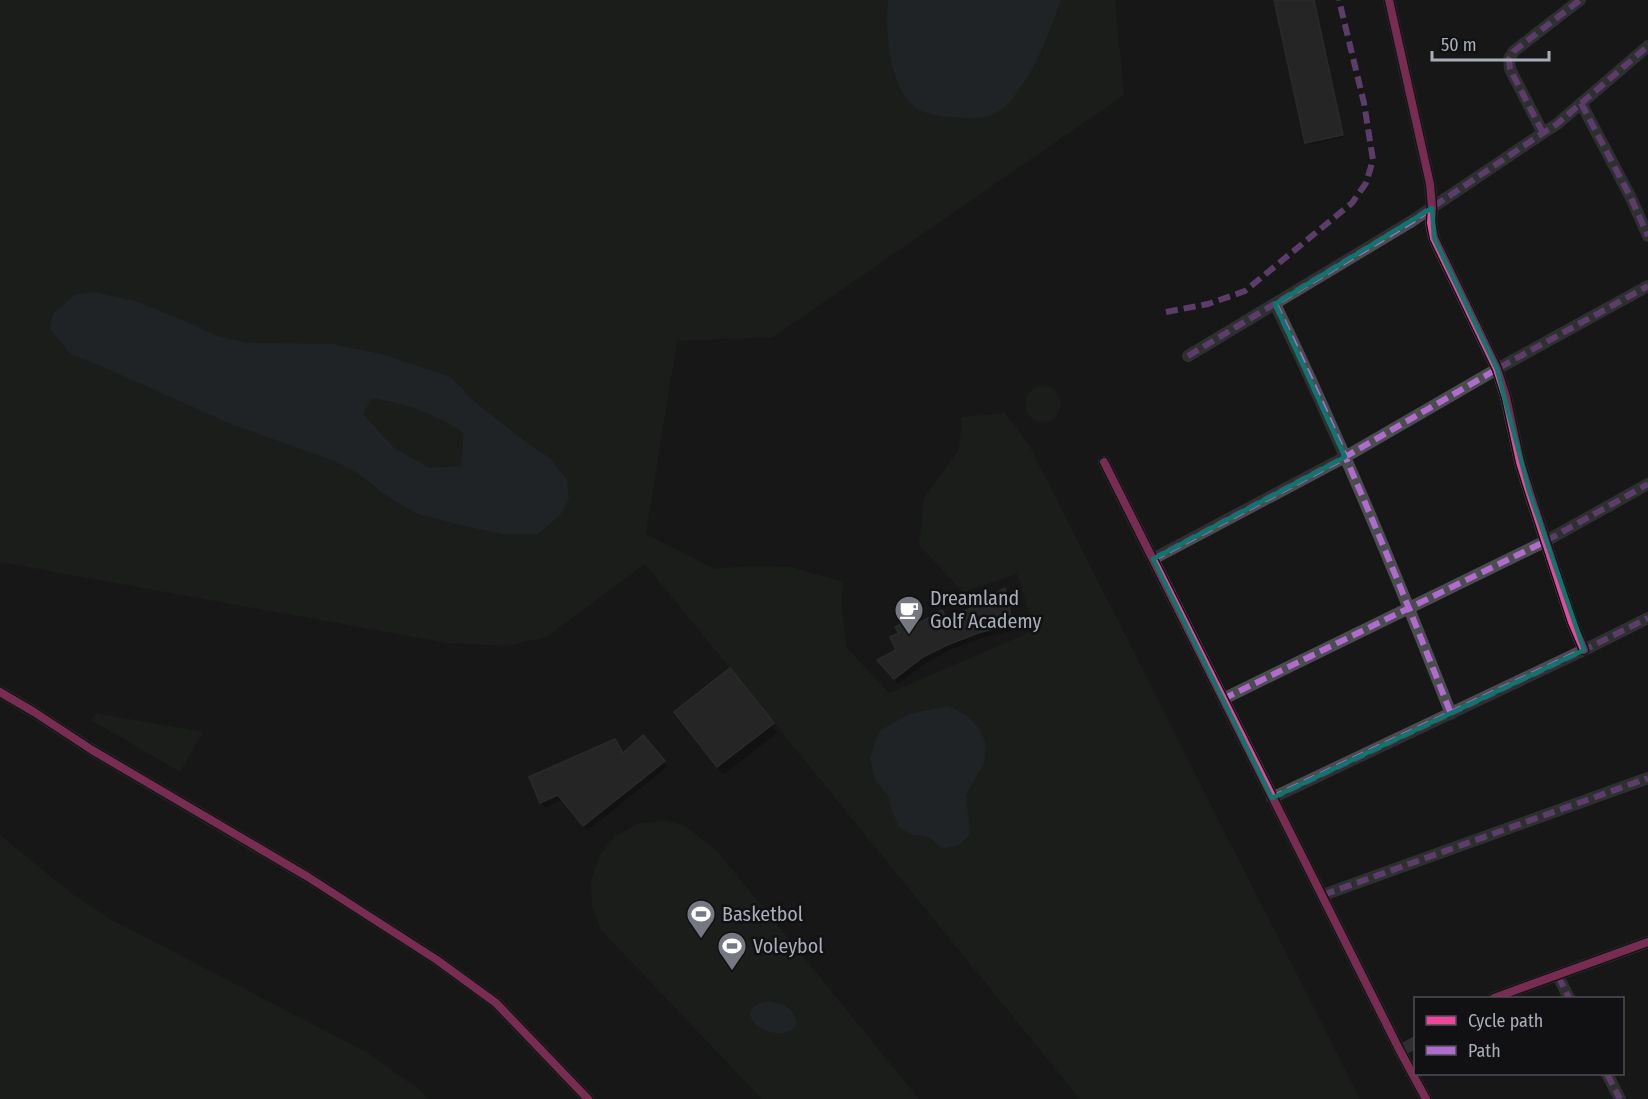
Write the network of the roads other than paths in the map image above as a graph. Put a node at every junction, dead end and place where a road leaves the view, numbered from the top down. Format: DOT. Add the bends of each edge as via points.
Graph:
graph roads {
  1 [pos="1389,0"];
  2 [pos="1580,0"];
  3 [pos="1648,46"];
  4 [pos="1581,103"];
  5 [pos="1543,133"];
  6 [pos="1432,208"];
  7 [pos="1648,236"];
  8 [pos="1648,286"];
  9 [pos="1275,304"];
  10 [pos="1188,356"];
  11 [pos="1497,369"];
  12 [pos="1345,457"];
  13 [pos="1104,462"];
  14 [pos="1648,484"];
  15 [pos="1544,542"];
  16 [pos="1153,559"];
  17 [pos="1410,609"];
  18 [pos="1648,618"];
  19 [pos="1584,650"];
  20 [pos="0,692"];
  21 [pos="1223,699"];
  22 [pos="1451,714"];
  23 [pos="1648,778"];
  24 [pos="1272,798"];
  25 [pos="1323,895"];
  26 [pos="1648,942"];
  27 [pos="1558,976"];
  28 [pos="1500,997"];
  29 [pos="1568,997"];
  30 [pos="1414,1043"];
  31 [pos="1400,1051"];
  32 [pos="1608,1075"];
  33 [pos="588,1099"];
  34 [pos="1426,1099"];
  35 [pos="1620,1099"];
  1 -- 6 [label="street"];
  2 -- 5 [label="street" via="1509,59 1510,69"];
  3 -- 4 [label="street"];
  4 -- 5 [label="street"];
  4 -- 7 [label="street"];
  5 -- 6 [label="street"];
  6 -- 9 [label="street"];
  6 -- 11 [label="street" via="1434,237"];
  8 -- 11 [label="street"];
  9 -- 10 [label="street"];
  9 -- 12 [label="street"];
  11 -- 12 [label="street"];
  11 -- 15 [label="street"];
  12 -- 16 [label="street"];
  12 -- 17 [label="street"];
  13 -- 16 [label="street"];
  14 -- 15 [label="street"];
  15 -- 17 [label="street"];
  15 -- 19 [label="street"];
  16 -- 21 [label="street"];
  17 -- 21 [label="street"];
  17 -- 22 [label="street"];
  18 -- 19 [label="street"];
  19 -- 22 [label="street"];
  20 -- 33 [label="street" via="308,877 437,960 496,1003"];
  21 -- 24 [label="street"];
  22 -- 24 [label="street"];
  23 -- 25 [label="street"];
  24 -- 25 [label="street"];
  25 -- 31 [label="street"];
  26 -- 27 [label="street"];
  27 -- 28 [label="street"];
  27 -- 29 [label="street"];
  30 -- 31 [label="street"];
  31 -- 34 [label="street"];
  32 -- 35 [label="street"];
}
